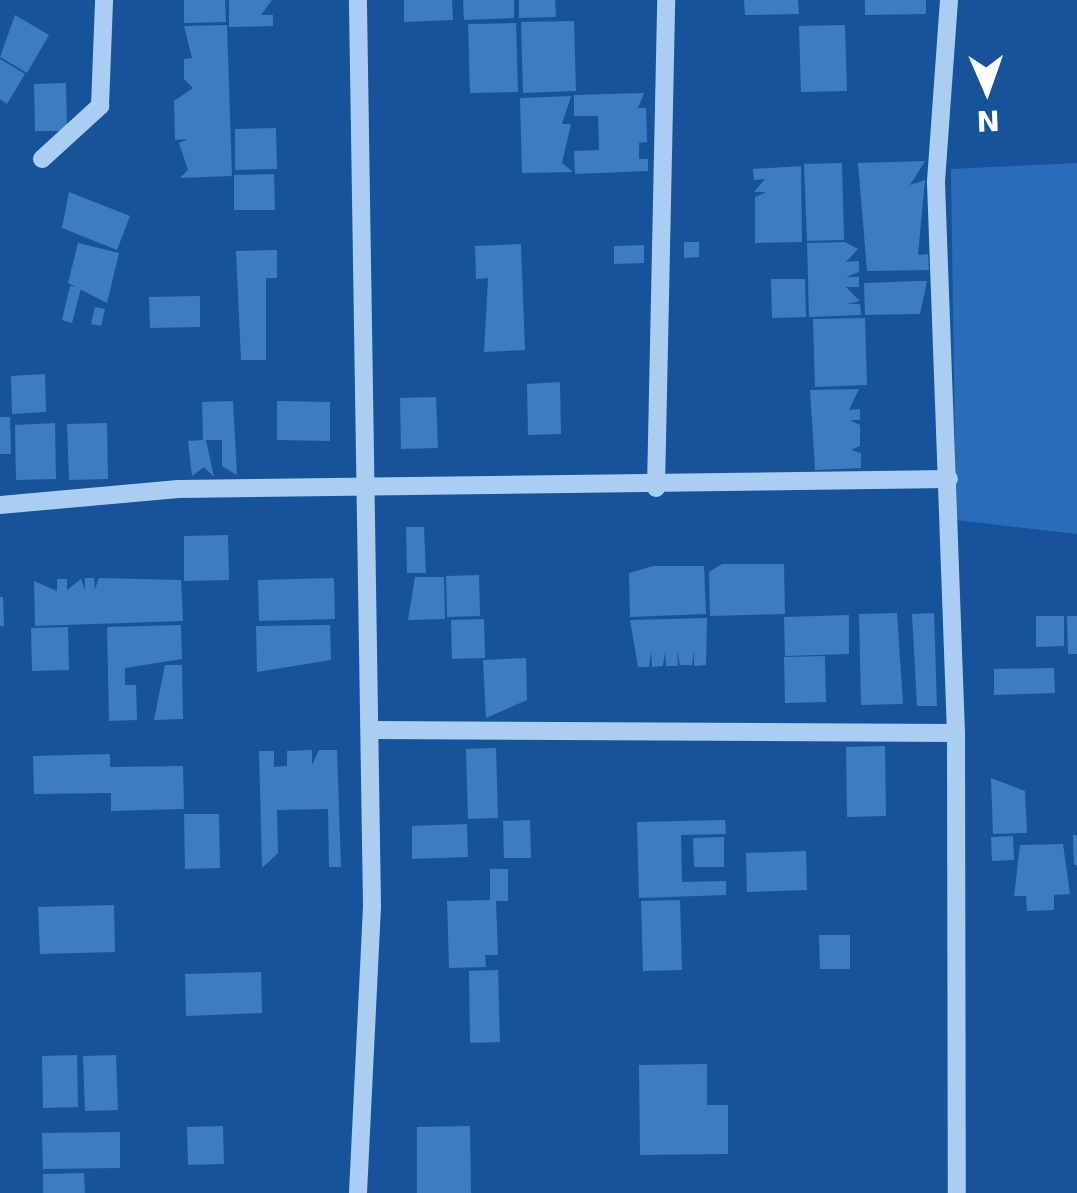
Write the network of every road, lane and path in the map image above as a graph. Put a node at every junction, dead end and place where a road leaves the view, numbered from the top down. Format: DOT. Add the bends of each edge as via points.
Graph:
graph roads {
  1 [pos="104,0"];
  2 [pos="358,0"];
  3 [pos="666,0"];
  4 [pos="949,0"];
  5 [pos="42,160"];
  6 [pos="949,480"];
  7 [pos="656,488"];
  8 [pos="365,491"];
  9 [pos="0,505"];
  10 [pos="372,730"];
  11 [pos="956,733"];
  12 [pos="358,1193"];
  13 [pos="958,1193"];
  1 -- 5 [label="street" via="100,106"];
  2 -- 8 [label="street"];
  3 -- 7 [label="street"];
  4 -- 6 [label="street" via="936,183"];
  6 -- 7 [label="street"];
  6 -- 11 [label="street"];
  7 -- 8 [label="street"];
  8 -- 9 [label="street" via="178,489"];
  8 -- 10 [label="street"];
  10 -- 11 [label="street"];
  10 -- 12 [label="street" via="370,1060"];
  11 -- 13 [label="street"];
}
